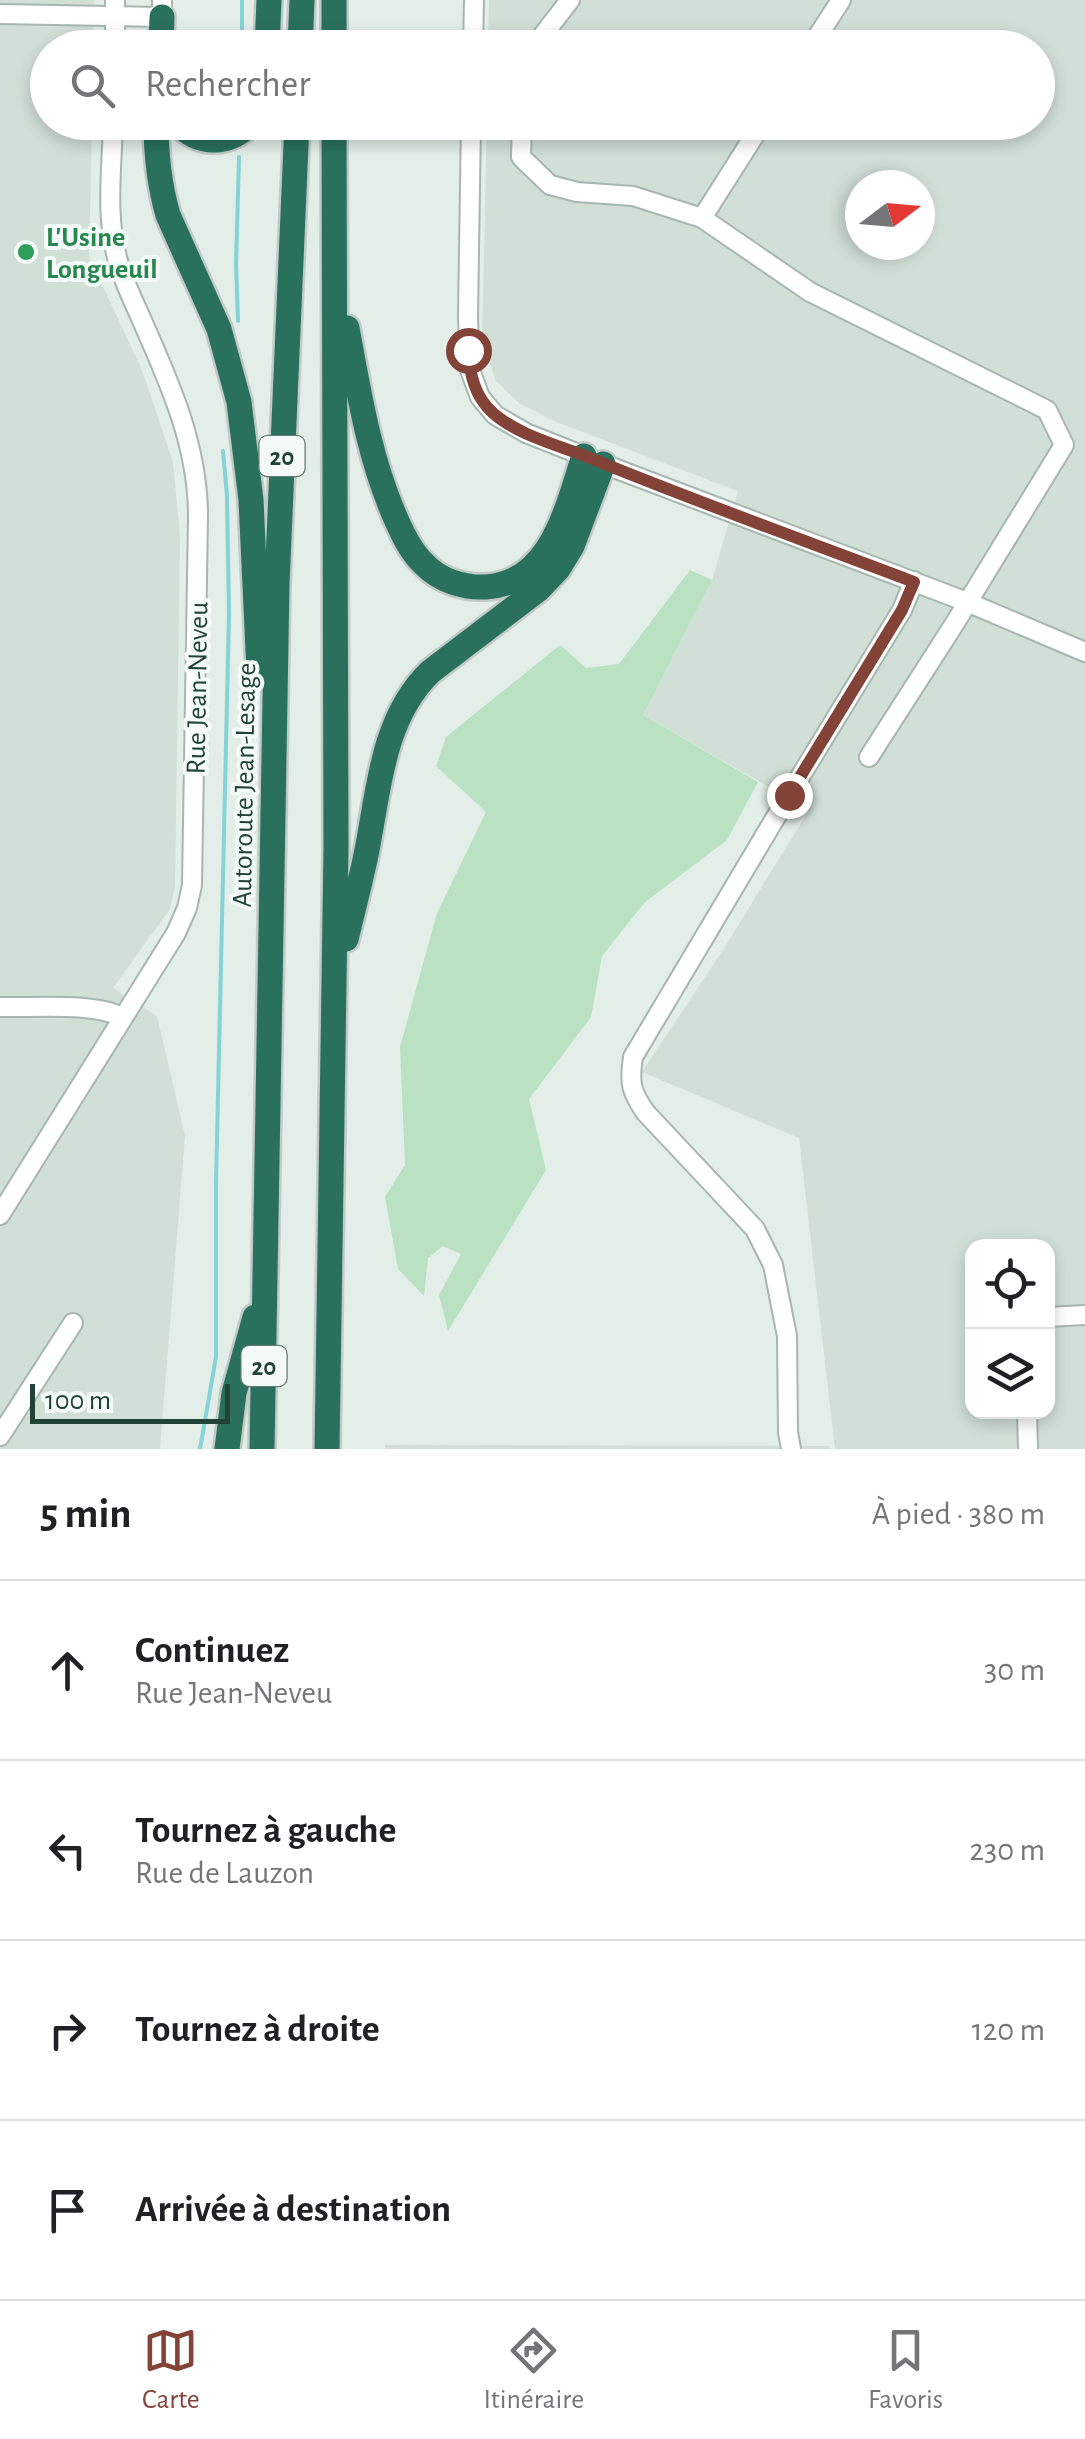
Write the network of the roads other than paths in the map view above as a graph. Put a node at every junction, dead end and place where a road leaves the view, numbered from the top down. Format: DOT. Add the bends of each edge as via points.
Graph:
graph roads {
  1 [pos="269,0"];
  2 [pos="302,0"];
  3 [pos="334,0"];
  4 [pos="474,0"];
  5 [pos="570,0"];
  6 [pos="840,0"];
  7 [pos="115,8"];
  8 [pos="162,8"];
  9 [pos="0,14"];
  10 [pos="268,30"];
  11 [pos="301,30"];
  12 [pos="334,30"];
  13 [pos="473,30"];
  14 [pos="547,30"];
  15 [pos="821,30"];
  16 [pos="113,140"];
  17 [pos="156,140"];
  18 [pos="296,140"];
  19 [pos="334,140"];
  20 [pos="472,140"];
  21 [pos="521,140"];
  22 [pos="752,140"];
  23 [pos="702,218"];
  24 [pos="334,253"];
  25 [pos="594,460"];
  26 [pos="914,582"];
  27 [pos="967,602"];
  28 [pos="1085,652"];
  29 [pos="869,757"];
  30 [pos="273,790"];
  31 [pos="334,987"];
  32 [pos="0,1007"];
  33 [pos="122,1017"];
  34 [pos="0,1215"];
  35 [pos="265,1283"];
  36 [pos="1085,1315"];
  37 [pos="1055,1317"];
  38 [pos="73,1323"];
  39 [pos="1028,1419"];
  40 [pos="0,1436"];
  41 [pos="227,1449"];
  42 [pos="262,1449"];
  43 [pos="326,1449"];
  44 [pos="791,1449"];
  45 [pos="1028,1449"];
  1 -- 10 [label="highway"];
  2 -- 11 [label="highway"];
  3 -- 12 [label="highway"];
  4 -- 13 [label="street"];
  5 -- 14 [label="street"];
  6 -- 15 [label="street"];
  7 -- 8 [label="street"];
  7 -- 9 [label="street"];
  16 -- 33 [label="street, Rue Jean-Neveu" via="116,254 178,406 196,474 198,516 191,892 176,933"];
  17 -- 30 [label="highway" via="162,196 221,337 242,413"];
  18 -- 30 [label="highway, Autoroute Jean-Lesage / 20"];
  19 -- 24 [label="highway, 20"];
  20 -- 25 [label="street" via="471,376 495,415"];
  21 -- 23 [label="street" via="521,157 550,185 633,196"];
  22 -- 23 [label="street"];
  23 -- 27 [label="street" via="810,292 1047,410 1064,446"];
  24 -- 25 [label="highway" via="378,471 406,540 430,570 480,587 527,572 552,542"];
  24 -- 31 [label="highway, 20"];
  25 -- 26 [label="street"];
  25 -- 31 [label="highway" via="572,546 558,569 430,672 398,718"];
  26 -- 27 [label="street"];
  26 -- 44 [label="street" via="633,1057 630,1076 632,1094 646,1114 755,1229 773,1265 787,1336"];
  27 -- 28 [label="street"];
  27 -- 29 [label="street"];
  30 -- 35 [label="highway, Autoroute Jean-Lesage / 20"];
  31 -- 43 [label="highway, 20"];
  32 -- 33 [label="street" via="89,1008"];
  33 -- 34 [label="street, Rue Jean-Neveu"];
  35 -- 41 [label="highway" via="234,1393"];
  35 -- 42 [label="highway, Autoroute Jean-Lesage / 20"];
  36 -- 37 [label="street"];
  38 -- 40 [label="street"];
  39 -- 45 [label="street"];
}
